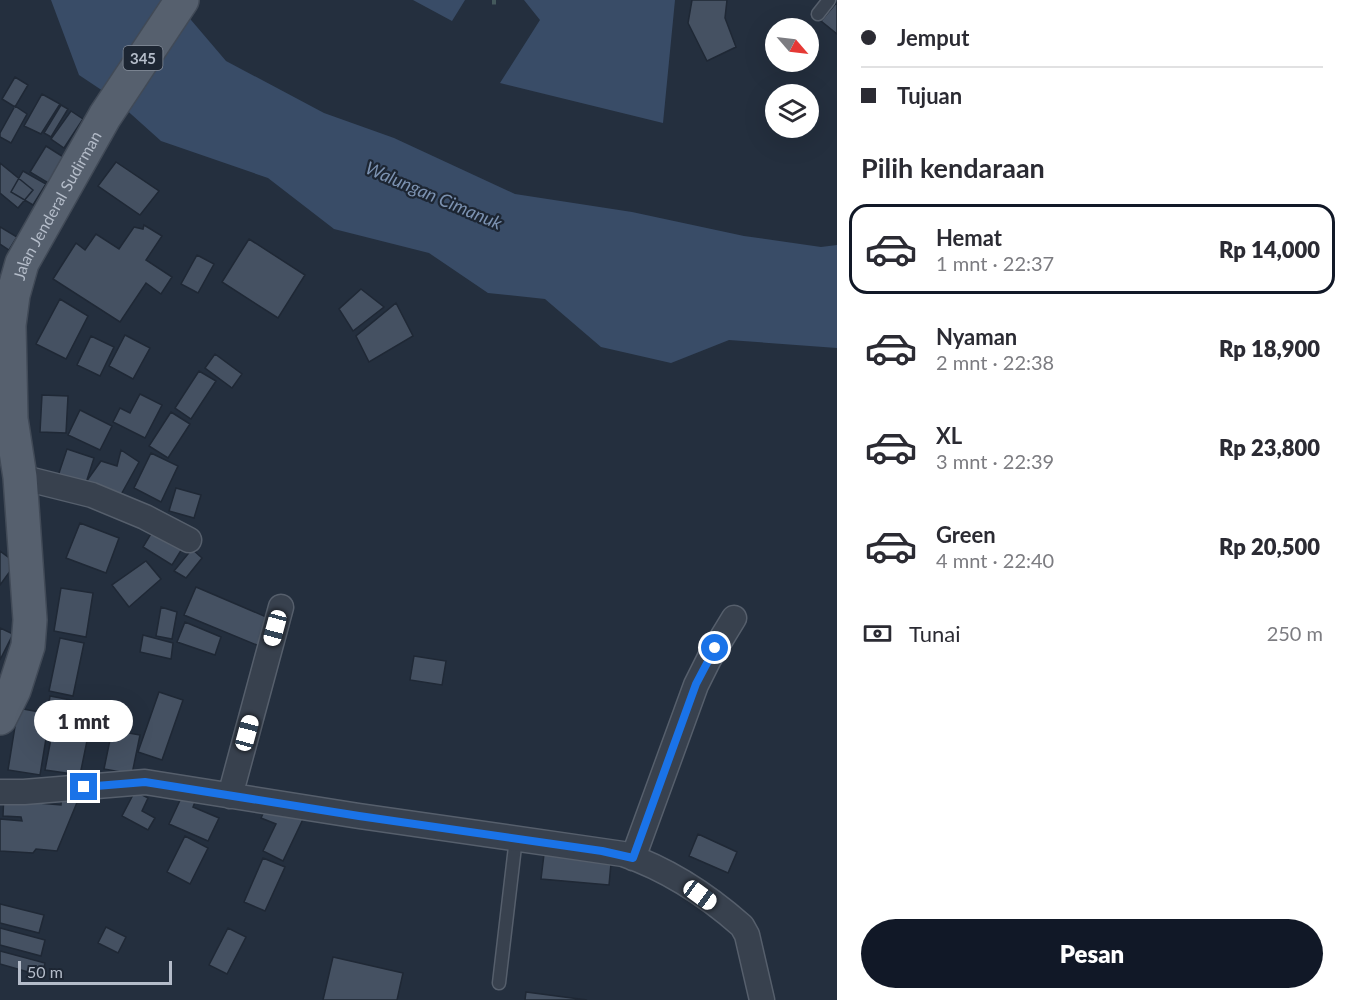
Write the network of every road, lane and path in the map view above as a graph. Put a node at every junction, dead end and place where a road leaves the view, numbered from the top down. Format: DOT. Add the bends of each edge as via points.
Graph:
graph roads {
  1 [pos="182,0"];
  2 [pos="494,0"];
  3 [pos="829,0"];
  4 [pos="494,8"];
  5 [pos="818,14"];
  6 [pos="20,477"];
  7 [pos="189,540"];
  8 [pos="281,607"];
  9 [pos="734,618"];
  10 [pos="0,718"];
  11 [pos="0,792"];
  12 [pos="230,796"];
  13 [pos="516,838"];
  14 [pos="633,858"];
  15 [pos="499,983"];
  16 [pos="762,1000"];
  1 -- 6 [label="main road, Jalan Jenderal Sudirman / 345" via="105,116 22,263 9,325 11,419"];
  2 -- 4 [label="path"];
  3 -- 5 [label="lane"];
  6 -- 7 [label="street" via="92,495"];
  6 -- 10 [label="main road, Jalan Jenderal Sudirman / 345" via="30,620 28,646"];
  8 -- 12 [label="street"];
  9 -- 14 [label="street" via="696,684"];
  11 -- 12 [label="street" via="145,782"];
  12 -- 13 [label="street"];
  13 -- 14 [label="street"];
  13 -- 15 [label="lane"];
  14 -- 16 [label="street" via="687,885 742,926"];
}
